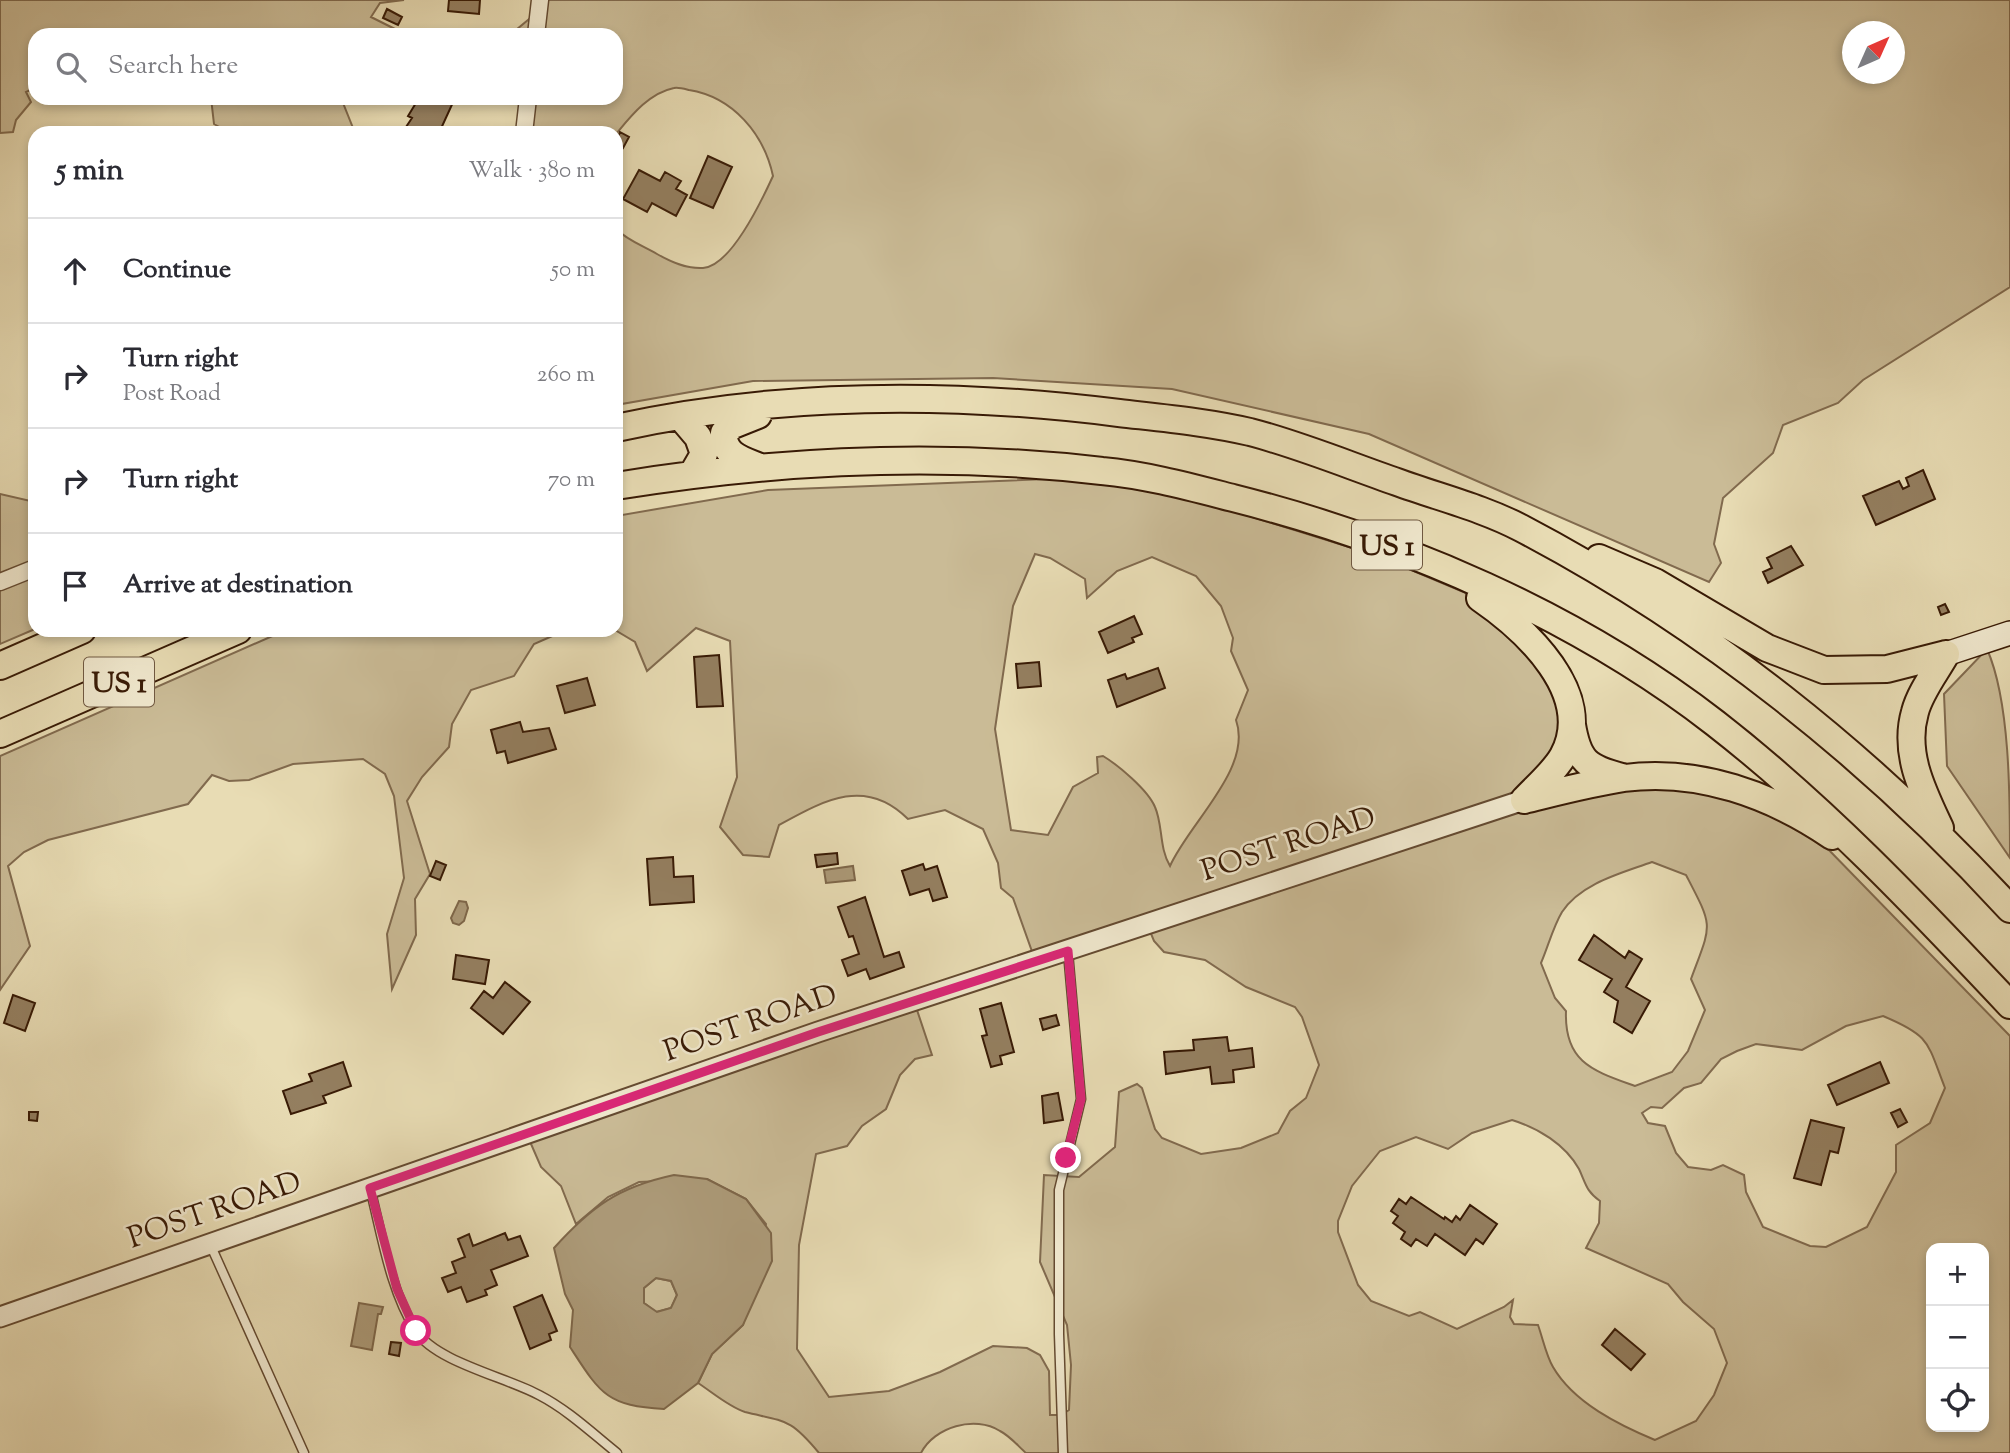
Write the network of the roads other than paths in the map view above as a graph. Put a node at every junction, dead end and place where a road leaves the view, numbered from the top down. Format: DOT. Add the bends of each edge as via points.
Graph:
graph roads {
  1 [pos="540,0"];
  2 [pos="537,28"];
  3 [pos="527,105"];
  4 [pos="525,126"];
  5 [pos="775,406"];
  6 [pos="681,417"];
  7 [pos="623,427"];
  8 [pos="761,468"];
  9 [pos="693,473"];
  10 [pos="623,485"];
  11 [pos="1518,526"];
  12 [pos="1391,546"];
  13 [pos="28,571"];
  14 [pos="0,582"];
  15 [pos="2010,633"];
  16 [pos="66,637"];
  17 [pos="222,637"];
  18 [pos="1946,654"];
  19 [pos="0,666"];
  20 [pos="1572,723"];
  21 [pos="0,734"];
  22 [pos="1625,778"];
  23 [pos="1524,800"];
  24 [pos="1947,843"];
  25 [pos="1873,863"];
  26 [pos="2010,909"];
  27 [pos="1068,951"];
  28 [pos="2010,1005"];
  29 [pos="370,1188"];
  30 [pos="210,1244"];
  31 [pos="0,1317"];
  32 [pos="304,1453"];
  33 [pos="617,1453"];
  34 [pos="1063,1453"];
  1 -- 2 [label="street"];
  3 -- 4 [label="street"];
  5 -- 6 [label="highway, US 1"];
  5 -- 8 [label="highway" via="724,433 733,455"];
  5 -- 11 [label="highway, US 1" via="891,398 982,399 1217,426 1281,441"];
  6 -- 7 [label="highway, US 1"];
  6 -- 9 [label="highway" via="704,454"];
  8 -- 9 [label="highway, US 1"];
  8 -- 12 [label="highway, US 1" via="963,459 1105,471 1271,507"];
  9 -- 10 [label="highway, US 1"];
  11 -- 18 [label="highway" via="1655,582 1767,648 1824,670 1887,669"];
  11 -- 24 [label="highway, US 1" via="1650,604 1798,710"];
  12 -- 20 [label="highway" via="1503,613 1551,665 1562,684"];
  12 -- 25 [label="highway, US 1" via="1488,587 1639,671 1713,721 1821,810"];
  13 -- 14 [label="street"];
  15 -- 18 [label="main road"];
  16 -- 19 [label="highway, US 1"];
  17 -- 21 [label="highway, US 1"];
  18 -- 24 [label="highway" via="1915,711 1911,740 1923,791"];
  20 -- 22 [label="highway" via="1576,749 1587,764"];
  20 -- 23 [label="highway" via="1563,755"];
  22 -- 23 [label="highway"];
  22 -- 25 [label="highway" via="1662,776 1727,783 1827,832"];
  23 -- 27 [label="street, POST ROAD"];
  24 -- 26 [label="highway, US 1"];
  25 -- 28 [label="highway, US 1"];
  27 -- 29 [label="street, POST ROAD"];
  27 -- 34 [label="lane" via="1081,1099 1059,1190"];
  29 -- 30 [label="street, POST ROAD"];
  29 -- 33 [label="lane" via="397,1289 408,1319 425,1342 546,1399"];
  30 -- 31 [label="street, POST ROAD"];
  30 -- 32 [label="lane"];
}
